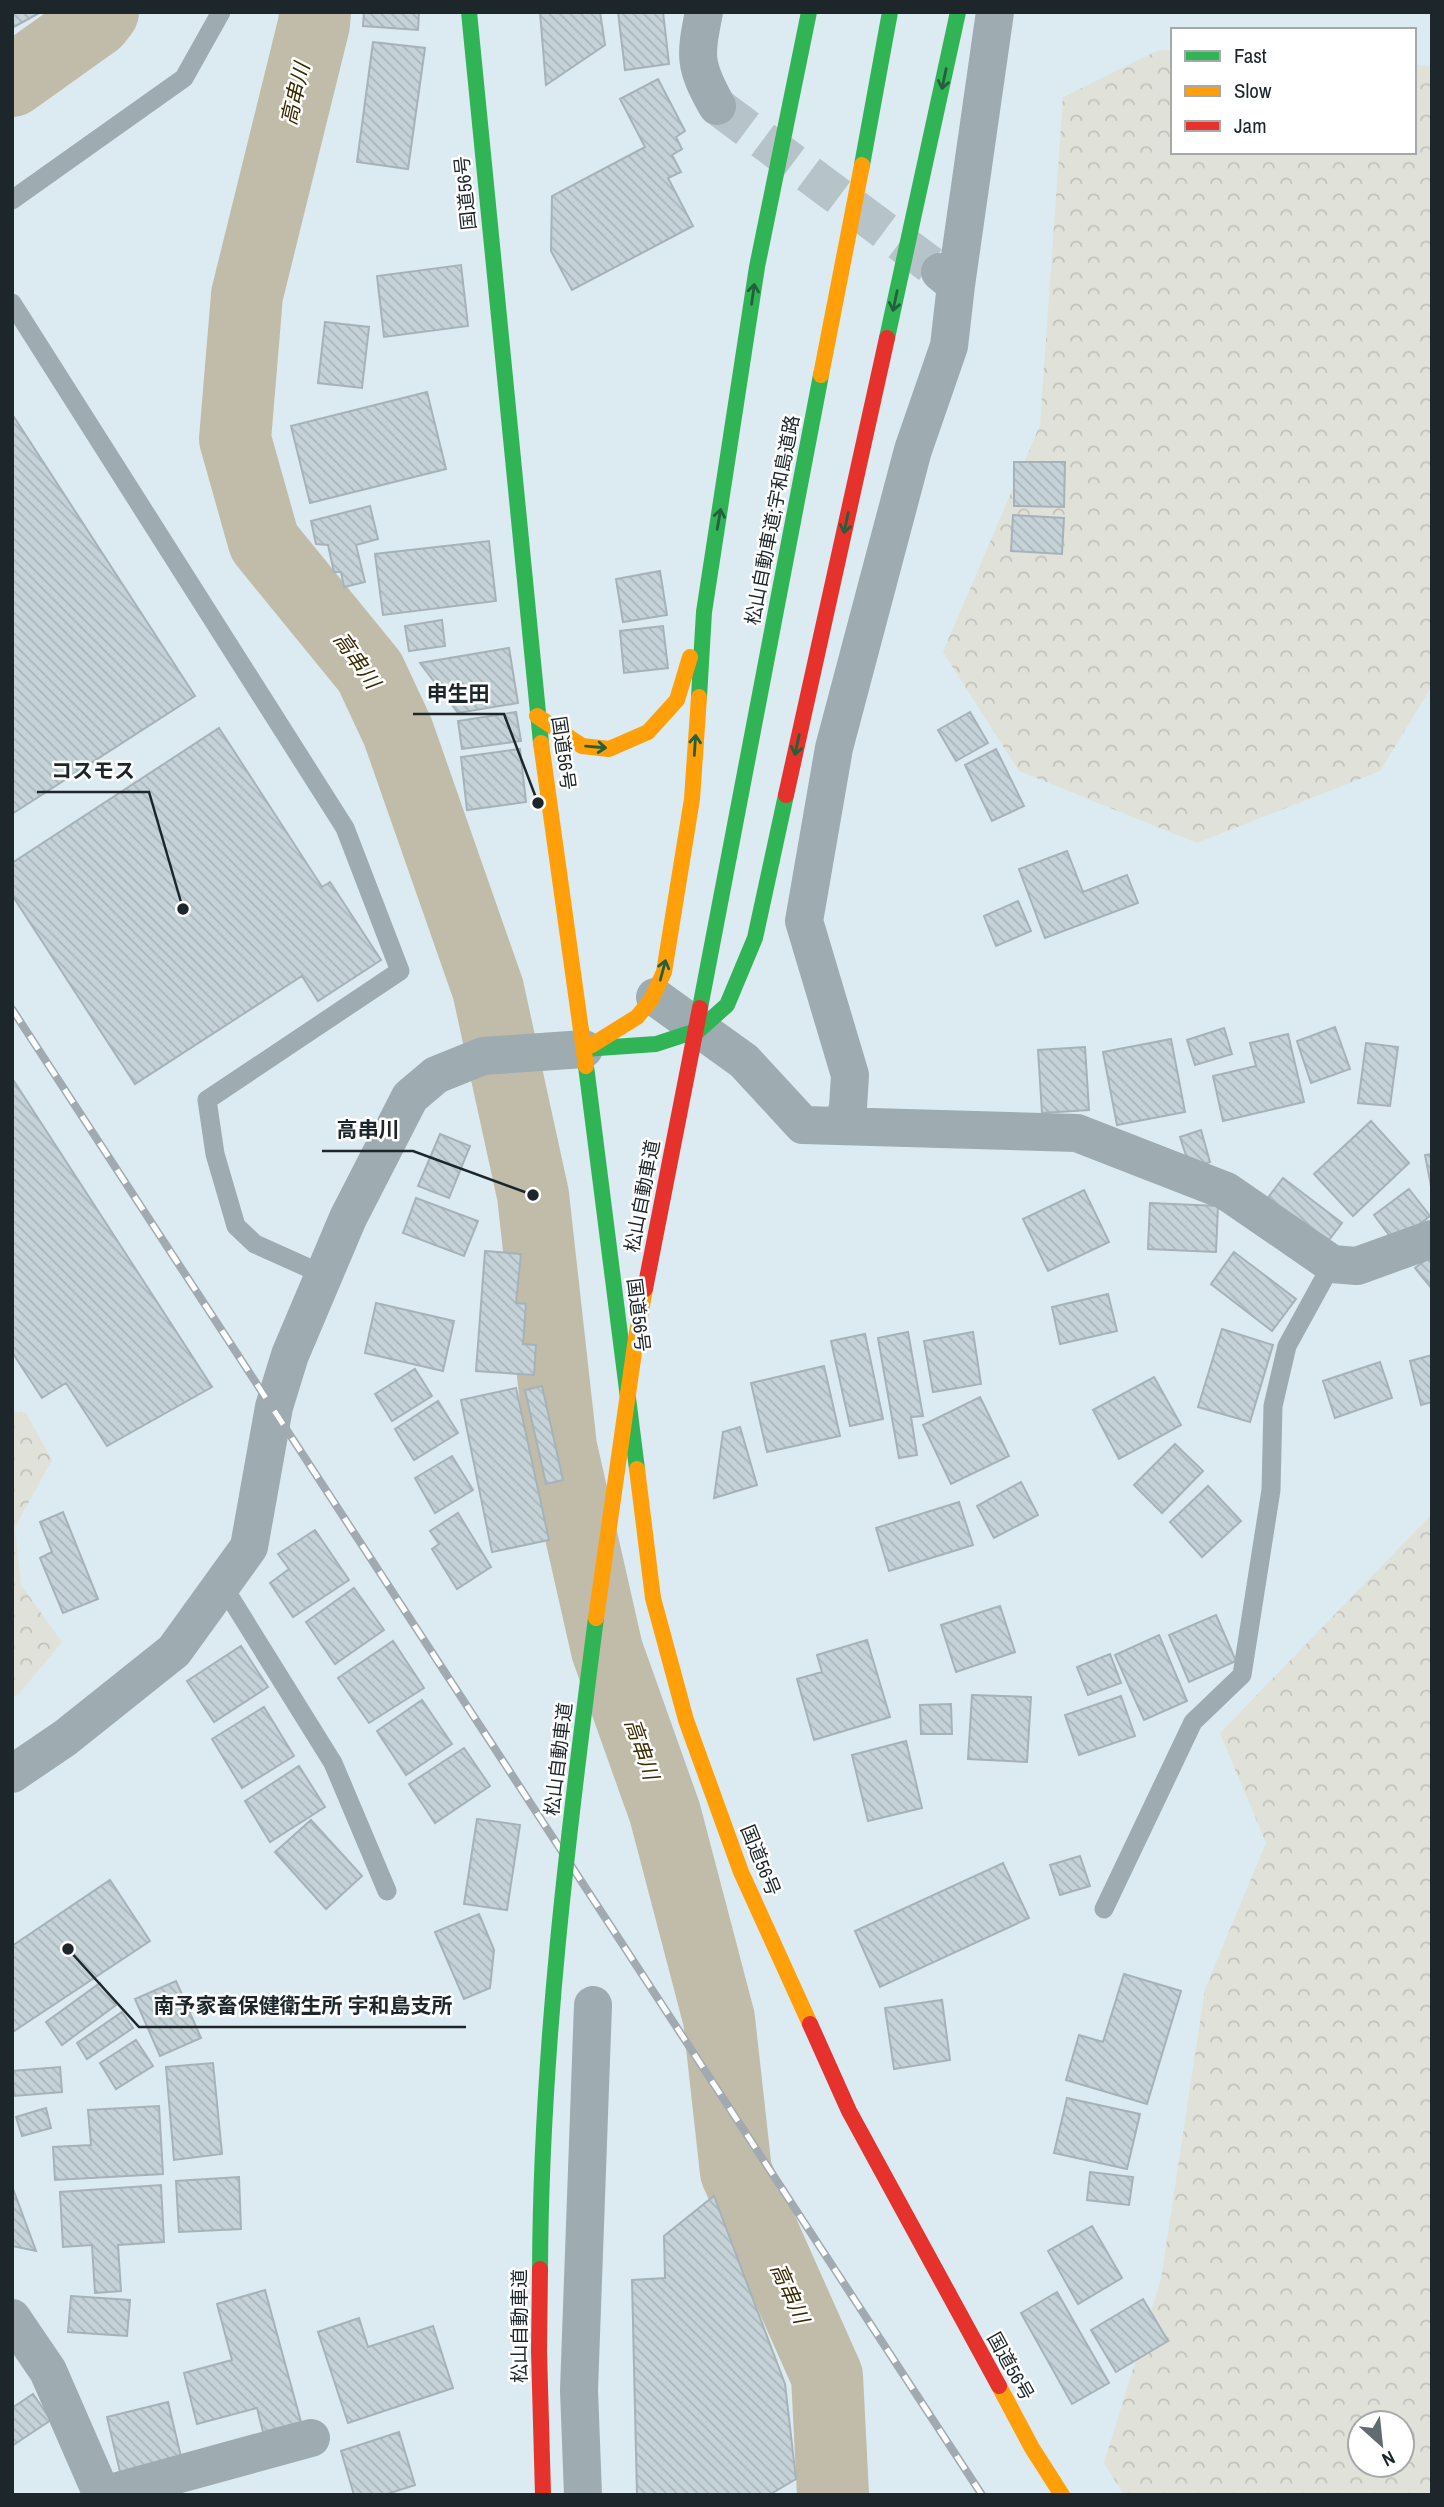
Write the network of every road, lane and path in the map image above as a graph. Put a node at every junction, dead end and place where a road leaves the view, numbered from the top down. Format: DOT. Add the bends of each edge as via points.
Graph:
graph roads {
  1 [pos="220,12"];
  2 [pos="469,12"];
  3 [pos="704,12"];
  4 [pos="810,12"];
  5 [pos="890,12"];
  6 [pos="958,12"];
  7 [pos="995,12"];
  8 [pos="717,106"];
  9 [pos="12,200"];
  10 [pos="12,303"];
  11 [pos="704,612"];
  12 [pos="537,716"];
  13 [pos="654,997"];
  14 [pos="697,1033"];
  15 [pos="584,1049"];
  16 [pos="843,1125"];
  17 [pos="1432,1239"];
  18 [pos="1332,1264"];
  19 [pos="324,1275"];
  20 [pos="223,1586"];
  21 [pos="12,1774"];
  22 [pos="387,1891"];
  23 [pos="1104,1909"];
  24 [pos="593,2005"];
  25 [pos="12,2318"];
  26 [pos="311,2438"];
  27 [pos="102,2495"];
  28 [pos="543,2495"];
  29 [pos="583,2495"];
  30 [pos="1062,2495"];
  1 -- 9 [label="lane" via="184,78"];
  2 -- 12 [label="highway, 国道56号"];
  3 -- 8 [label="street" via="696,51 702,79"];
  11 -- 4 [label="highway, one-way" via="757,267"];
  5 -- 14 [label="highway, 松山自動車道;宇和島道路, bridge"];
  6 -- 14 [label="highway, one-way" via="755,937 727,1005"];
  7 -- 16 [label="street" via="948,278 949,346 913,450 834,748 804,921 850,1075"];
  10 -- 19 [label="lane" via="345,828 400,971 207,1100 215,1154 236,1226 255,1244"];
  12 -- 11 [label="highway, one-way" via="582,746 609,749 648,732 677,700"];
  13 -- 11 [label="highway, one-way" via="664,972 692,799"];
  12 -- 15 [label="highway, 国道56号"];
  13 -- 14 [label="street"];
  13 -- 15 [label="highway" via="639,1017"];
  14 -- 15 [label="highway" via="656,1044"];
  14 -- 16 [label="street" via="744,1061 803,1125"];
  14 -- 28 [label="highway, 松山自動車道, bridge" via="636,1338 603,1561 551,2011 540,2196"];
  15 -- 19 [label="street" via="483,1056 436,1076 410,1097 348,1217"];
  15 -- 30 [label="highway, 国道56号" via="653,1598 686,1720 741,1872 849,2111"];
  16 -- 18 [label="street" via="1077,1133 1226,1191"];
  17 -- 18 [label="street" via="1357,1266"];
  18 -- 23 [label="lane" via="1287,1346 1273,1406 1271,1490 1242,1675 1193,1722"];
  19 -- 20 [label="street" via="274,1407 249,1547"];
  20 -- 21 [label="street" via="174,1651"];
  20 -- 22 [label="lane" via="333,1763"];
  24 -- 29 [label="street" via="579,2390"];
  25 -- 27 [label="street" via="48,2371"];
  26 -- 27 [label="street"];
}
